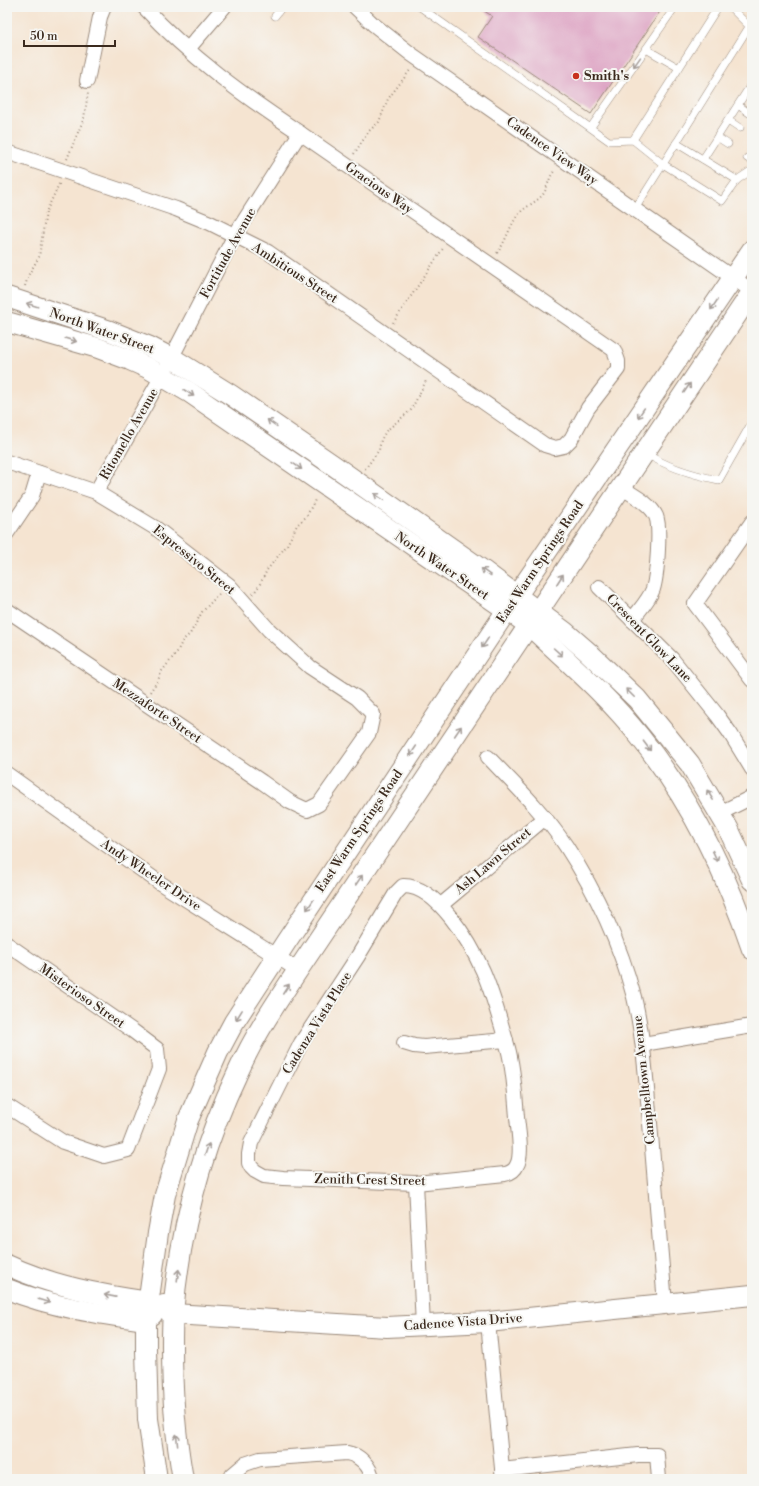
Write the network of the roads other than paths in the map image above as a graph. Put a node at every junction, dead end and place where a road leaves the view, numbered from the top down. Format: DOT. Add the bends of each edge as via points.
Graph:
graph roads {
  1 [pos="104,7"];
  2 [pos="144,7"];
  3 [pos="224,7"];
  4 [pos="282,7"];
  5 [pos="355,7"];
  6 [pos="420,7"];
  7 [pos="675,7"];
  8 [pos="718,7"];
  9 [pos="730,7"];
  10 [pos="275,16"];
  11 [pos="751,26"];
  12 [pos="188,49"];
  13 [pos="646,50"];
  14 [pos="679,68"];
  15 [pos="87,82"];
  16 [pos="751,87"];
  17 [pos="738,105"];
  18 [pos="749,113"];
  19 [pos="728,120"];
  20 [pos="591,127"];
  21 [pos="740,128"];
  22 [pos="300,133"];
  23 [pos="717,137"];
  24 [pos="633,140"];
  25 [pos="676,143"];
  26 [pos="728,144"];
  27 [pos="7,152"];
  28 [pos="702,159"];
  29 [pos="663,164"];
  30 [pos="752,170"];
  31 [pos="737,180"];
  32 [pos="634,209"];
  33 [pos="235,235"];
  34 [pos="752,250"];
  35 [pos="733,277"];
  36 [pos="752,292"];
  37 [pos="7,297"];
  38 [pos="7,322"];
  39 [pos="171,358"];
  40 [pos="162,376"];
  41 [pos="752,422"];
  42 [pos="555,448"];
  43 [pos="644,453"];
  44 [pos="7,462"];
  45 [pos="39,473"];
  46 [pos="621,487"];
  47 [pos="96,492"];
  48 [pos="752,522"];
  49 [pos="7,533"];
  50 [pos="599,587"];
  51 [pos="512,603"];
  52 [pos="7,610"];
  53 [pos="534,618"];
  54 [pos="632,620"];
  55 [pos="752,680"];
  56 [pos="488,757"];
  57 [pos="752,769"];
  58 [pos="7,774"];
  59 [pos="752,797"];
  60 [pos="307,810"];
  61 [pos="720,813"];
  62 [pos="545,818"];
  63 [pos="752,880"];
  64 [pos="441,905"];
  65 [pos="7,944"];
  66 [pos="752,949"];
  67 [pos="276,957"];
  68 [pos="298,970"];
  69 [pos="752,1026"];
  70 [pos="506,1040"];
  71 [pos="404,1043"];
  72 [pos="643,1044"];
  73 [pos="7,1106"];
  74 [pos="251,1167"];
  75 [pos="416,1183"];
  76 [pos="165,1195"];
  77 [pos="7,1265"];
  78 [pos="7,1288"];
  79 [pos="752,1295"];
  80 [pos="665,1304"];
  81 [pos="147,1311"];
  82 [pos="173,1314"];
  83 [pos="488,1322"];
  84 [pos="423,1326"];
  85 [pos="173,1397"];
  86 [pos="232,1475"];
  87 [pos="502,1475"];
  88 [pos="157,1479"];
  89 [pos="183,1479"];
  90 [pos="372,1479"];
  91 [pos="659,1479"];
  1 -- 15 [label="street"];
  2 -- 12 [label="street, Gracious Way"];
  3 -- 12 [label="street"];
  4 -- 10 [label="lane"];
  5 -- 32 [label="street, Cadence View Way" via="418,59"];
  6 -- 20 [label="lane"];
  7 -- 13 [label="lane"];
  8 -- 14 [label="lane"];
  9 -- 11 [label="lane"];
  11 -- 25 [label="lane"];
  12 -- 22 [label="street, Gracious Way" via="248,98"];
  13 -- 14 [label="lane"];
  13 -- 20 [label="lane, one-way"];
  14 -- 24 [label="lane"];
  16 -- 17 [label="lane"];
  17 -- 18 [label="lane"];
  17 -- 19 [label="lane"];
  19 -- 21 [label="lane"];
  19 -- 23 [label="lane"];
  20 -- 24 [label="lane" via="610,140"];
  22 -- 33 [label="street, Fortitude Avenue"];
  22 -- 42 [label="street, Gracious Way" via="614,350 618,369 588,408 571,439 564,446"];
  23 -- 26 [label="lane"];
  23 -- 28 [label="lane"];
  24 -- 29 [label="lane"];
  25 -- 28 [label="lane"];
  25 -- 29 [label="lane"];
  27 -- 33 [label="street, Ambitious Street" via="176,209"];
  28 -- 31 [label="lane"];
  29 -- 31 [label="lane" via="722,201"];
  29 -- 32 [label="lane"];
  30 -- 31 [label="lane"];
  32 -- 35 [label="street, Cadence View Way"];
  33 -- 39 [label="street, Fortitude Avenue"];
  33 -- 42 [label="street, Ambitious Street" via="268,252 535,439"];
  34 -- 35 [label="main road, East Warm Springs Road"];
  35 -- 36 [label="street, Cadence View Way"];
  35 -- 51 [label="main road, East Warm Springs Road, one-way"];
  43 -- 36 [label="main road, East Warm Springs Road, one-way"];
  39 -- 37 [label="main road, North Water Street, one-way" via="110,331"];
  38 -- 40 [label="main road, North Water Street, one-way" via="98,348"];
  39 -- 40 [label="street, Fortitude Avenue"];
  51 -- 39 [label="main road, North Water Street, one-way" via="357,482 231,395"];
  40 -- 47 [label="street, Ritomello Avenue"];
  40 -- 51 [label="main road, North Water Street, one-way" via="324,485"];
  41 -- 43 [label="lane" via="719,480 678,469"];
  43 -- 46 [label="main road, East Warm Springs Road"];
  44 -- 45 [label="street, Espressivo Street"];
  45 -- 47 [label="street, Espressivo Street"];
  45 -- 49 [label="street" via="32,496"];
  53 -- 46 [label="main road, East Warm Springs Road, one-way"];
  46 -- 54 [label="street" via="653,511 659,529 652,590"];
  47 -- 60 [label="street, Espressivo Street" via="157,529 225,582 269,630 310,667 357,698 373,714 369,733 319,804"];
  48 -- 55 [label="street" via="695,604"];
  50 -- 54 [label="street, Crescent Glow Lane"];
  51 -- 53 [label="main road, North Water Street"];
  51 -- 67 [label="main road, East Warm Springs Road, one-way"];
  52 -- 60 [label="street, Mezzaforte Street" via="290,802"];
  61 -- 53 [label="main road, North Water Street, one-way" via="690,764 637,699 588,652"];
  53 -- 66 [label="main road, North Water Street, one-way" via="574,666 640,736 674,784 719,865 740,912"];
  68 -- 53 [label="main road, East Warm Springs Road, one-way"];
  54 -- 57 [label="street, Crescent Glow Lane" via="672,659 704,698"];
  56 -- 62 [label="street, Campbelltown Avenue"];
  58 -- 67 [label="street, Andy Wheeler Drive" via="160,883"];
  59 -- 61 [label="street"];
  61 -- 63 [label="main road, North Water Street"];
  62 -- 64 [label="street, Ash Lawn Street"];
  62 -- 72 [label="street, Campbelltown Avenue" via="577,863 602,910 628,976"];
  64 -- 70 [label="street" via="459,928 482,970"];
  64 -- 74 [label="street, Cadenza Vista Place" via="412,887 403,886 396,893 296,1051 251,1143 248,1154"];
  65 -- 73 [label="street, Misterioso Street" via="157,1048 159,1069 128,1150 104,1156 63,1142"];
  67 -- 68 [label="street, Andy Wheeler Drive"];
  67 -- 76 [label="main road, East Warm Springs Road, one-way" via="234,1022 215,1059 188,1120"];
  82 -- 68 [label="main road, East Warm Springs Road, one-way" via="183,1237 201,1166 218,1117 258,1034"];
  69 -- 72 [label="street"];
  70 -- 71 [label="street" via="424,1046"];
  70 -- 75 [label="street, Zenith Crest Street" via="513,1075 519,1144 519,1161 514,1169 505,1174"];
  72 -- 80 [label="street, Campbelltown Avenue"];
  74 -- 75 [label="street, Zenith Crest Street" via="258,1173 270,1177"];
  75 -- 84 [label="street"];
  76 -- 81 [label="main road, East Warm Springs Road"];
  76 -- 82 [label="main road" via="162,1292 163,1304"];
  81 -- 77 [label="main road, one-way" via="116,1297 63,1286"];
  78 -- 81 [label="main road, one-way" via="53,1304 98,1314"];
  79 -- 80 [label="main road, Cadence Vista Drive"];
  80 -- 83 [label="main road, Cadence Vista Drive"];
  81 -- 85 [label="main road" via="156,1324 158,1359"];
  81 -- 88 [label="main road, East Warm Springs Road" via="147,1404"];
  82 -- 84 [label="main road, Cadence Vista Drive" via="365,1327"];
  82 -- 85 [label="main road, East Warm Springs Road"];
  83 -- 84 [label="main road, Cadence Vista Drive"];
  83 -- 87 [label="street"];
  89 -- 85 [label="main road, East Warm Springs Road, one-way"];
  86 -- 90 [label="street" via="245,1464 260,1459 347,1453 354,1454 365,1463"];
  87 -- 91 [label="street" via="638,1455 657,1455"];
}
